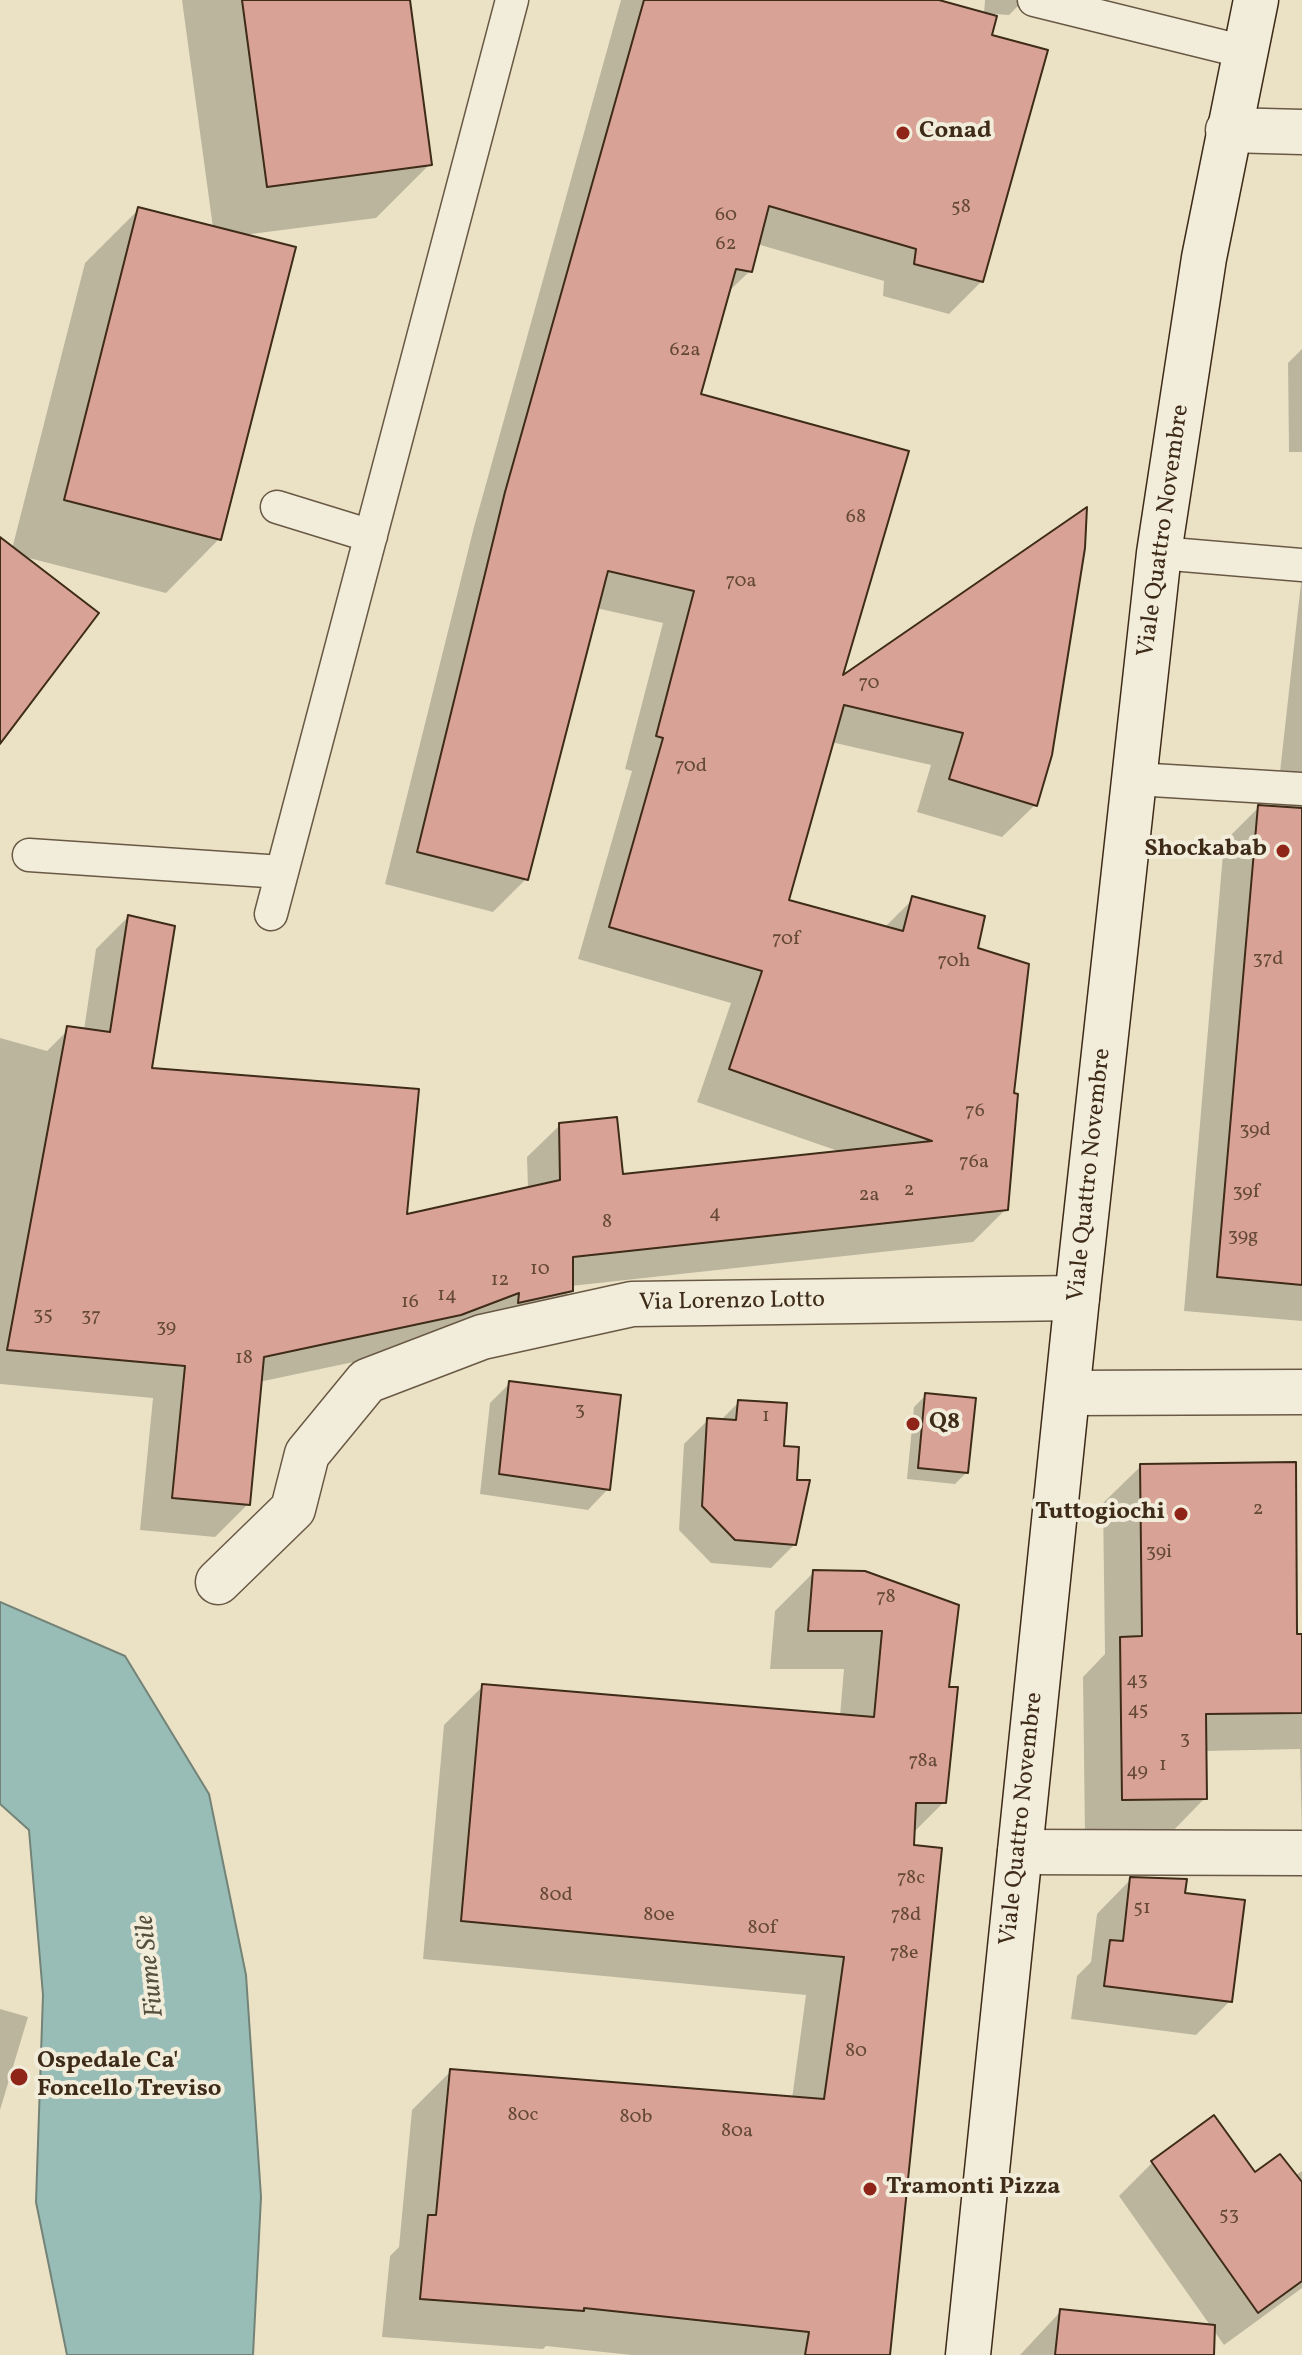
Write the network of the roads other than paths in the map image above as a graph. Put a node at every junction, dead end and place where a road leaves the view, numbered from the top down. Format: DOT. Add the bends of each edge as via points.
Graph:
graph roads {
  1 [pos="512,0"];
  2 [pos="1034,0"];
  3 [pos="1256,0"];
  4 [pos="1245,52"];
  5 [pos="1228,130"];
  6 [pos="1302,132"];
  7 [pos="277,507"];
  8 [pos="371,536"];
  9 [pos="1159,553"];
  10 [pos="1302,565"];
  11 [pos="1135,779"];
  12 [pos="1302,789"];
  13 [pos="29,855"];
  14 [pos="282,872"];
  15 [pos="271,914"];
  16 [pos="1077,1298"];
  17 [pos="1302,1392"];
  18 [pos="1069,1393"];
  19 [pos="218,1582"];
  20 [pos="1020,1852"];
  21 [pos="1302,1853"];
  22 [pos="968,2355"];
  1 -- 8 [label="lane"];
  2 -- 4 [label="lane"];
  3 -- 4 [label="main road, Viale Quattro Novembre"];
  4 -- 5 [label="main road, Viale Quattro Novembre"];
  5 -- 6 [label="main road"];
  5 -- 9 [label="main road, Viale Quattro Novembre"];
  7 -- 8 [label="lane"];
  8 -- 14 [label="lane"];
  9 -- 10 [label="lane"];
  9 -- 11 [label="main road, Viale Quattro Novembre"];
  11 -- 12 [label="lane"];
  11 -- 16 [label="main road, Viale Quattro Novembre"];
  13 -- 14 [label="lane"];
  14 -- 15 [label="lane"];
  16 -- 18 [label="main road, Viale Quattro Novembre"];
  16 -- 19 [label="main road, Via Lorenzo Lotto" via="632,1304 482,1337 367,1381 307,1454 293,1509"];
  17 -- 18 [label="main road"];
  18 -- 20 [label="main road, Viale Quattro Novembre"];
  20 -- 21 [label="main road"];
  20 -- 22 [label="main road, Viale Quattro Novembre"];
}
